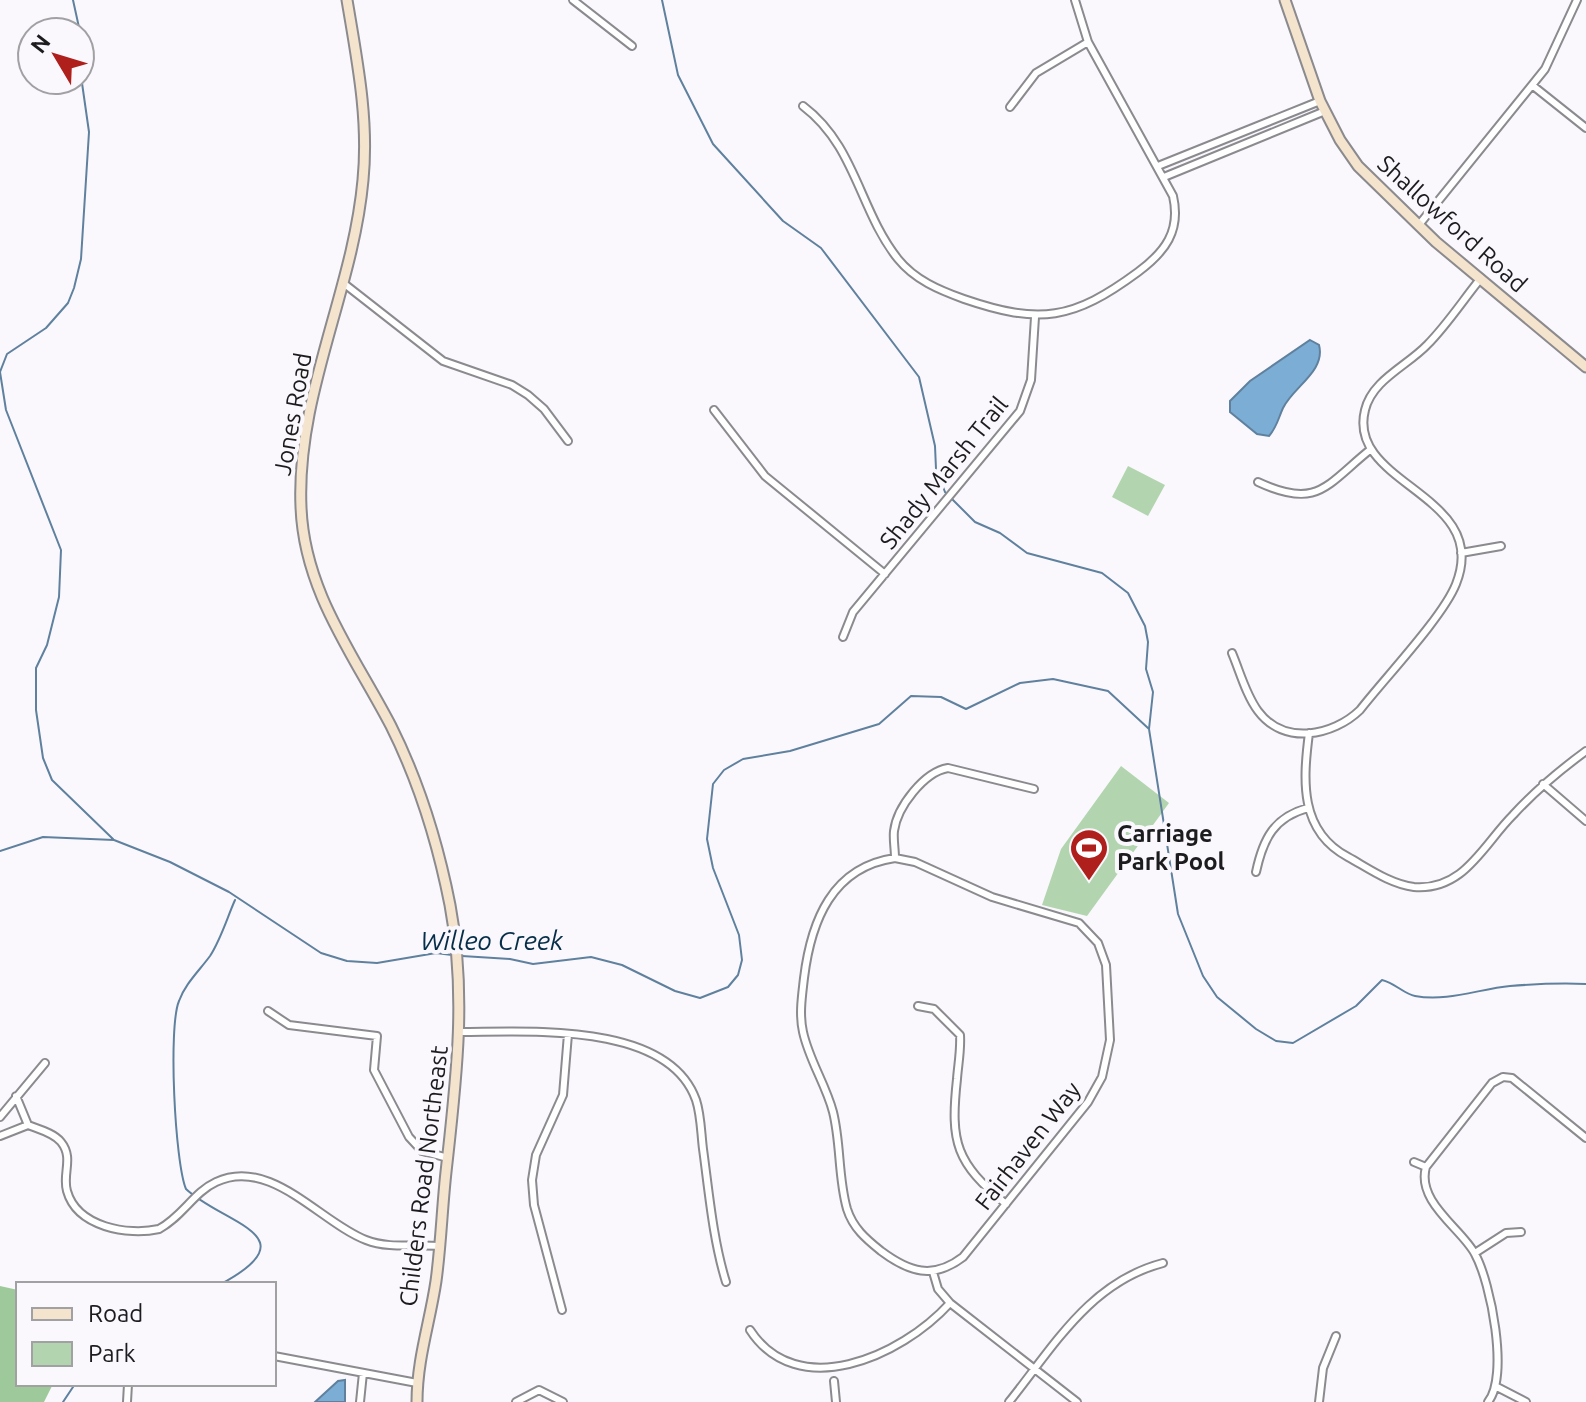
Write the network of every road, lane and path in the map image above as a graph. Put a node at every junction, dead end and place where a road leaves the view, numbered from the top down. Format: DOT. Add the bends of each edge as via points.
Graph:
graph roads {
  1 [pos="347,0"];
  2 [pos="573,0"];
  3 [pos="1075,0"];
  4 [pos="1285,0"];
  5 [pos="1577,0"];
  6 [pos="1088,42"];
  7 [pos="632,46"];
  8 [pos="1532,85"];
  9 [pos="1320,101"];
  10 [pos="803,106"];
  11 [pos="1010,107"];
  12 [pos="1325,111"];
  13 [pos="1586,128"];
  14 [pos="1158,166"];
  15 [pos="1164,177"];
  16 [pos="1418,226"];
  17 [pos="1481,278"];
  18 [pos="342,282"];
  19 [pos="1035,317"];
  20 [pos="1586,367"];
  21 [pos="714,410"];
  22 [pos="568,441"];
  23 [pos="1371,449"];
  24 [pos="1258,482"];
  25 [pos="1501,546"];
  26 [pos="1461,553"];
  27 [pos="885,574"];
  28 [pos="843,637"];
  29 [pos="1232,653"];
  30 [pos="1309,733"];
  31 [pos="1586,751"];
  32 [pos="1543,784"];
  33 [pos="1034,789"];
  34 [pos="1308,808"];
  35 [pos="1586,821"];
  36 [pos="895,858"];
  37 [pos="1256,872"];
  38 [pos="457,955"];
  39 [pos="918,1006"];
  40 [pos="268,1011"];
  41 [pos="461,1032"];
  42 [pos="568,1034"];
  43 [pos="45,1063"];
  44 [pos="1502,1067"];
  45 [pos="1503,1077"];
  46 [pos="16,1096"];
  47 [pos="0,1117"];
  48 [pos="28,1125"];
  49 [pos="0,1136"];
  50 [pos="1586,1138"];
  51 [pos="448,1158"];
  52 [pos="1414,1162"];
  53 [pos="1426,1167"];
  54 [pos="1006,1204"];
  55 [pos="1521,1232"];
  56 [pos="439,1246"];
  57 [pos="1475,1253"];
  58 [pos="1163,1263"];
  59 [pos="933,1272"];
  60 [pos="726,1282"];
  61 [pos="950,1303"];
  62 [pos="562,1310"];
  63 [pos="750,1330"];
  64 [pos="1336,1336"];
  65 [pos="276,1356"];
  66 [pos="870,1368"];
  67 [pos="783,1369"];
  68 [pos="1035,1370"];
  69 [pos="363,1373"];
  70 [pos="844,1379"];
  71 [pos="819,1381"];
  72 [pos="834,1381"];
  73 [pos="417,1383"];
  74 [pos="1497,1387"];
  75 [pos="360,1402"];
  76 [pos="417,1402"];
  77 [pos="516,1402"];
  78 [pos="563,1402"];
  79 [pos="836,1402"];
  80 [pos="1009,1402"];
  81 [pos="1077,1402"];
  82 [pos="1319,1402"];
  83 [pos="1488,1402"];
  84 [pos="1526,1402"];
  1 -- 18 [label="street, Jones Road" via="365,147 361,196"];
  2 -- 7 [label="street"];
  3 -- 6 [label="street"];
  4 -- 9 [label="street, Shallowford Road"];
  5 -- 8 [label="street" via="1554,54"];
  6 -- 11 [label="street" via="1036,73"];
  6 -- 14 [label="street"];
  8 -- 13 [label="street"];
  8 -- 16 [label="street"];
  9 -- 12 [label="street, Shallowford Road"];
  9 -- 14 [label="street"];
  10 -- 19 [label="street" via="841,145 887,243 909,271 944,292 1002,313"];
  12 -- 15 [label="street"];
  12 -- 16 [label="street, Shallowford Road" via="1358,166"];
  14 -- 15 [label="street"];
  15 -- 19 [label="street" via="1175,216 1160,254 1093,303"];
  16 -- 17 [label="street, Shallowford Road"];
  17 -- 20 [label="street, Shallowford Road"];
  17 -- 23 [label="street" via="1428,344 1372,394 1363,422"];
  18 -- 22 [label="street" via="443,361 528,395"];
  18 -- 38 [label="street, Jones Road" via="304,446 303,531 325,608 415,781 442,869"];
  19 -- 27 [label="street, Shady Marsh Trail" via="1031,380 1020,411"];
  21 -- 27 [label="street" via="765,476"];
  23 -- 24 [label="street" via="1313,494 1289,495"];
  23 -- 26 [label="street" via="1444,514"];
  25 -- 26 [label="street"];
  26 -- 30 [label="street" via="1451,595 1360,710 1337,727"];
  27 -- 28 [label="street, Shady Marsh Trail" via="853,612"];
  29 -- 30 [label="street" via="1263,716 1284,730"];
  30 -- 34 [label="street" via="1303,779"];
  31 -- 32 [label="street"];
  32 -- 34 [label="street" via="1466,870 1427,887 1395,882 1338,852"];
  32 -- 35 [label="street"];
  33 -- 36 [label="street" via="948,768 937,770 922,782 896,824"];
  34 -- 37 [label="street" via="1287,816 1266,836"];
  36 -- 54 [label="street, Fairhaven Way" via="992,897 1068,917 1087,929 1103,953 1110,1040 1102,1077"];
  36 -- 59 [label="street" via="852,874 821,912 809,940 801,1015 805,1042 833,1112 850,1217 866,1239 897,1263"];
  38 -- 41 [label="street, Childers Road Northeast"];
  39 -- 54 [label="street" via="934,1009 960,1035 953,1110 957,1148 971,1173"];
  40 -- 51 [label="street" via="289,1025 377,1036 374,1070 409,1137 422,1151"];
  41 -- 42 [label="street"];
  41 -- 51 [label="street, Childers Road Northeast"];
  42 -- 60 [label="street" via="601,1037 650,1054 677,1071 691,1089"];
  42 -- 62 [label="street" via="563,1095 536,1155 532,1180"];
  43 -- 46 [label="street"];
  44 -- 45 [label="street"];
  45 -- 50 [label="street" via="1512,1078"];
  45 -- 53 [label="street" via="1492,1083"];
  46 -- 47 [label="street"];
  46 -- 48 [label="street"];
  48 -- 49 [label="street"];
  48 -- 56 [label="street" via="63,1145 67,1191 95,1223 151,1231 168,1224 214,1183 227,1179 276,1184 366,1240"];
  51 -- 56 [label="street, Childers Road Northeast"];
  52 -- 53 [label="street"];
  53 -- 57 [label="street" via="1425,1179 1441,1216"];
  54 -- 59 [label="street, Fairhaven Way" via="963,1257"];
  55 -- 57 [label="street" via="1506,1233"];
  56 -- 73 [label="street, Childers Road Northeast"];
  57 -- 74 [label="street" via="1489,1295"];
  58 -- 68 [label="street" via="1110,1284"];
  59 -- 61 [label="street"];
  61 -- 66 [label="street"];
  61 -- 68 [label="street"];
  63 -- 67 [label="street" via="763,1352"];
  64 -- 82 [label="street" via="1323,1368"];
  65 -- 69 [label="street"];
  68 -- 80 [label="street"];
  68 -- 81 [label="street"];
  69 -- 73 [label="street"];
  69 -- 75 [label="street"];
  70 -- 72 [label="street"];
  71 -- 72 [label="street"];
  72 -- 79 [label="street"];
  73 -- 76 [label="street, Childers Road Northeast"];
  74 -- 83 [label="street"];
  74 -- 84 [label="street"];
  77 -- 78 [label="street" via="539,1390"];
}
